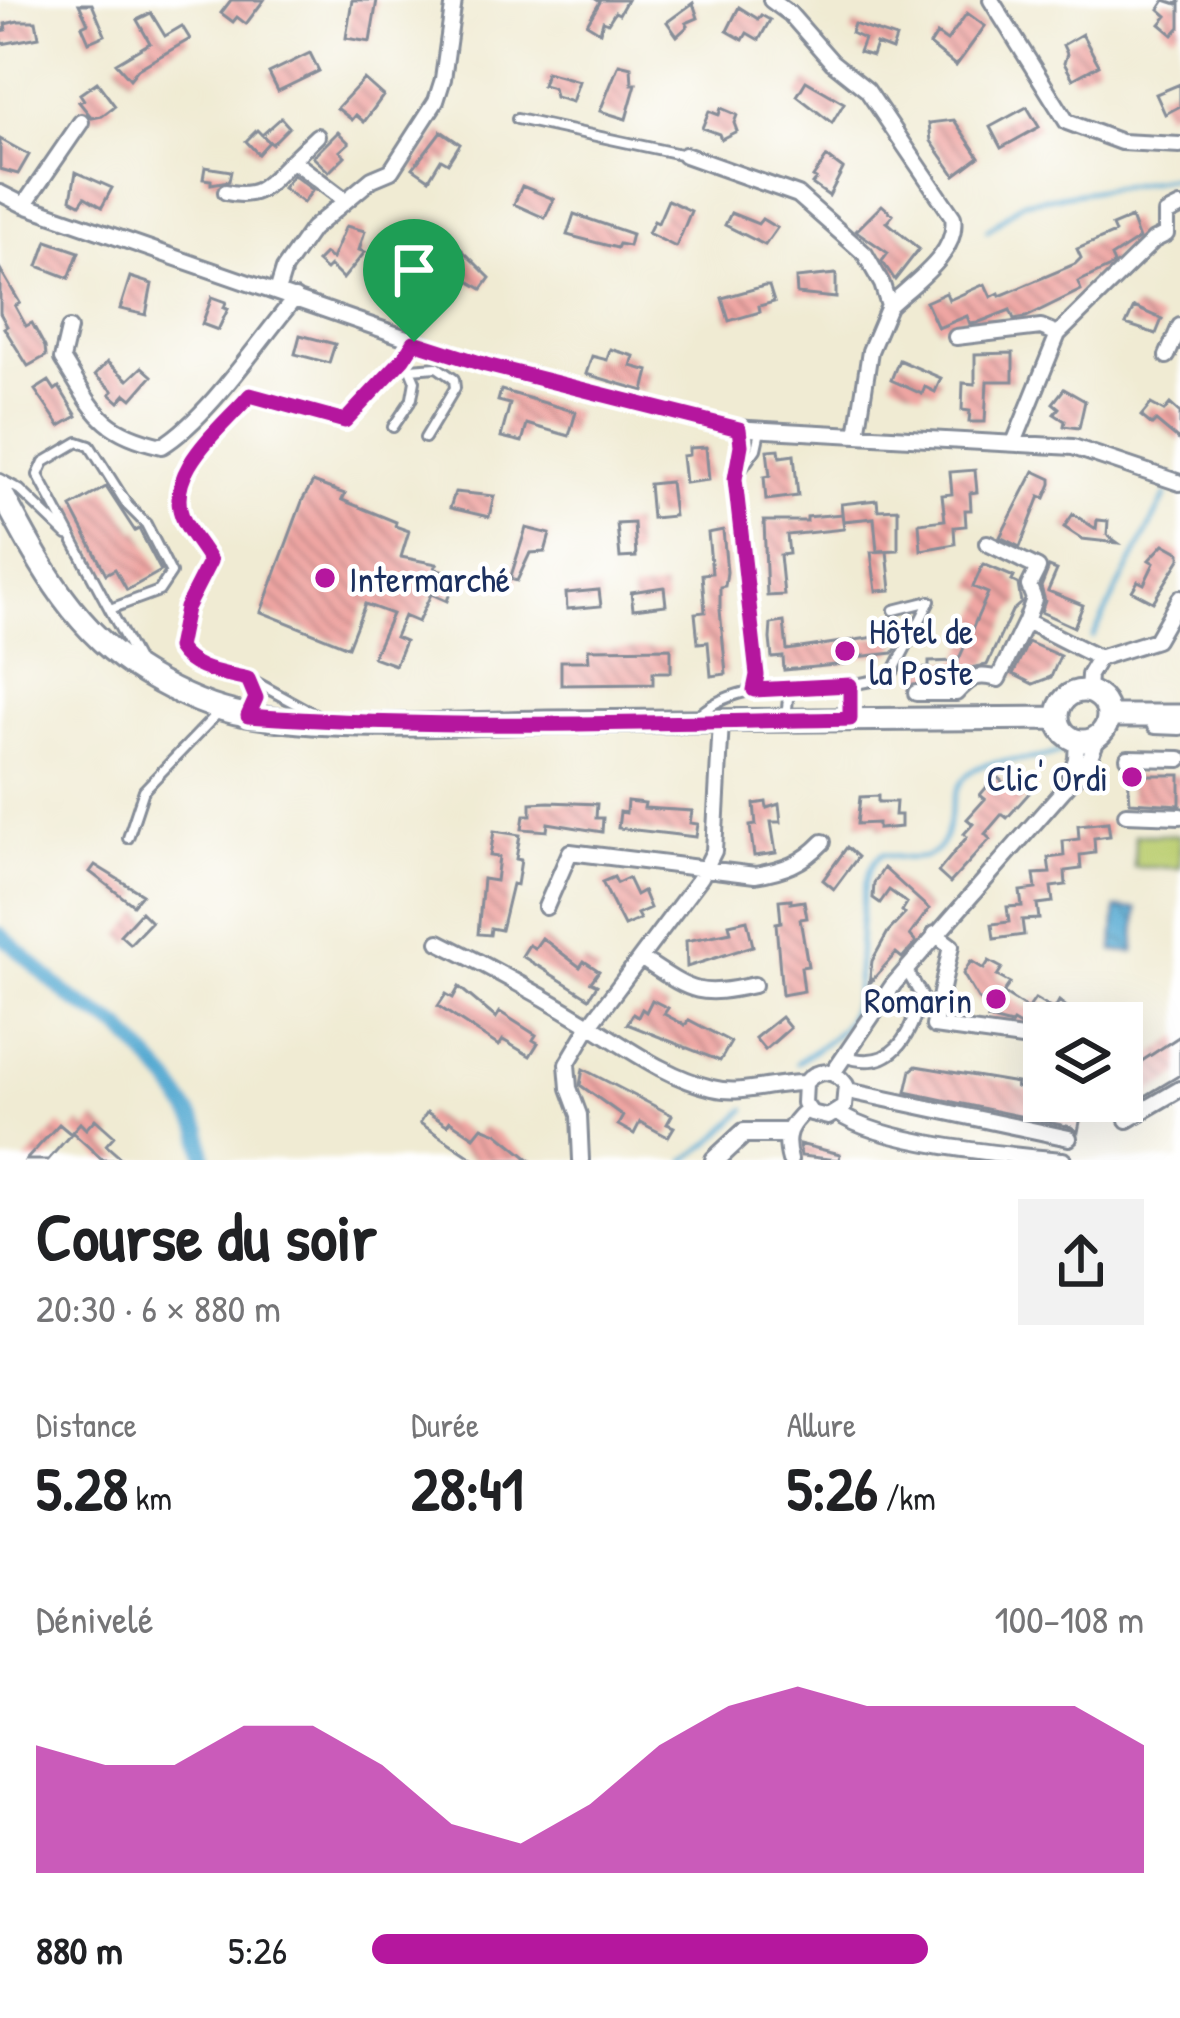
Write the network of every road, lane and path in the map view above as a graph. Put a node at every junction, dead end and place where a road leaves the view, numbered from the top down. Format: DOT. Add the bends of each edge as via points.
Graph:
graph roads {
  1 [pos="454,0"];
  2 [pos="771,0"];
  3 [pos="991,0"];
  4 [pos="517,119"];
  5 [pos="81,122"];
  6 [pos="317,136"];
  7 [pos="1180,145"];
  8 [pos="686,155"];
  9 [pos="292,160"];
  10 [pos="226,192"];
  11 [pos="0,193"];
  12 [pos="345,200"];
  13 [pos="24,205"];
  14 [pos="1180,207"];
  15 [pos="1173,237"];
  16 [pos="277,292"];
  17 [pos="295,298"];
  18 [pos="889,307"];
  19 [pos="1180,326"];
  20 [pos="69,328"];
  21 [pos="1058,334"];
  22 [pos="956,337"];
  23 [pos="414,342"];
  24 [pos="1167,356"];
  25 [pos="403,359"];
  26 [pos="410,369"];
  27 [pos="394,427"];
  28 [pos="739,429"];
  29 [pos="760,431"];
  30 [pos="856,435"];
  31 [pos="425,439"];
  32 [pos="1014,442"];
  33 [pos="0,479"];
  34 [pos="735,479"];
  35 [pos="1180,483"];
  36 [pos="0,490"];
  37 [pos="73,540"];
  38 [pos="987,543"];
  39 [pos="1180,598"];
  40 [pos="110,609"];
  41 [pos="894,610"];
  42 [pos="1026,620"];
  43 [pos="1099,658"];
  44 [pos="142,673"];
  45 [pos="248,679"];
  46 [pos="850,685"];
  47 [pos="790,688"];
  48 [pos="754,690"];
  49 [pos="1088,691"];
  50 [pos="916,693"];
  51 [pos="222,709"];
  52 [pos="248,716"];
  53 [pos="1180,716"];
  54 [pos="1058,718"];
  55 [pos="850,719"];
  56 [pos="693,721"];
  57 [pos="721,721"];
  58 [pos="786,721"];
  59 [pos="330,722"];
  60 [pos="1180,727"];
  61 [pos="1098,729"];
  62 [pos="1128,758"];
  63 [pos="1180,759"];
  64 [pos="1126,814"];
  65 [pos="1180,816"];
  66 [pos="128,838"];
  67 [pos="823,842"];
  68 [pos="705,869"];
  69 [pos="546,907"];
  70 [pos="935,934"];
  71 [pos="440,942"];
  72 [pos="642,959"];
  73 [pos="906,969"];
  74 [pos="754,985"];
  75 [pos="590,1025"];
  76 [pos="1022,1038"];
  77 [pos="844,1056"];
  78 [pos="833,1073"];
  79 [pos="805,1083"];
  80 [pos="1180,1089"];
  81 [pos="848,1091"];
  82 [pos="807,1109"];
  83 [pos="1143,1111"];
  84 [pos="838,1113"];
  85 [pos="786,1133"];
  86 [pos="1069,1138"];
  87 [pos="581,1160"];
  88 [pos="715,1160"];
  89 [pos="790,1160"];
  90 [pos="1063,1160"];
  1 -- 12 [label="street" via="436,100 391,171"];
  2 -- 18 [label="street" via="867,90 953,217 948,248"];
  3 -- 7 [label="street" via="1067,122 1121,142"];
  4 -- 8 [label="lane"];
  5 -- 13 [label="street"];
  6 -- 9 [label="street"];
  8 -- 18 [label="street" via="798,194 865,254"];
  9 -- 10 [label="street" via="258,193"];
  9 -- 12 [label="street"];
  11 -- 13 [label="street"];
  12 -- 16 [label="street" via="312,229"];
  13 -- 16 [label="street"];
  14 -- 15 [label="street" via="1166,214"];
  15 -- 21 [label="street" via="1154,240"];
  16 -- 17 [label="street"];
  17 -- 20 [label="street" via="162,446 97,418 62,359"];
  17 -- 23 [label="street"];
  18 -- 30 [label="street" via="870,351"];
  19 -- 24 [label="street"];
  21 -- 22 [label="street" via="1041,327"];
  21 -- 32 [label="street"];
  23 -- 25 [label="lane"];
  23 -- 28 [label="street"];
  25 -- 26 [label="lane"];
  25 -- 45 [label="lane" via="345,421 250,395 183,473 179,509 210,561 186,608 178,648 205,668"];
  26 -- 27 [label="lane" via="411,400"];
  26 -- 31 [label="lane" via="437,367 454,379"];
  28 -- 29 [label="street"];
  28 -- 34 [label="lane"];
  29 -- 30 [label="street"];
  29 -- 34 [label="lane"];
  30 -- 32 [label="street"];
  32 -- 35 [label="street" via="1073,447"];
  33 -- 37 [label="lane"];
  34 -- 48 [label="lane"];
  36 -- 44 [label="main road" via="64,601"];
  37 -- 40 [label="lane"];
  37 -- 40 [label="lane" via="38,475 44,461 84,442 146,524 171,574 159,591"];
  38 -- 42 [label="street" via="1038,568"];
  39 -- 43 [label="street" via="1156,640"];
  40 -- 44 [label="lane"];
  41 -- 46 [label="lane" via="930,601 893,672"];
  42 -- 43 [label="street"];
  42 -- 50 [label="street" via="998,679 980,674 956,693"];
  43 -- 49 [label="street"];
  44 -- 51 [label="main road"];
  45 -- 52 [label="lane" via="256,698"];
  45 -- 59 [label="lane"];
  46 -- 47 [label="lane"];
  46 -- 55 [label="lane"];
  47 -- 48 [label="lane"];
  47 -- 58 [label="lane"];
  48 -- 56 [label="lane"];
  49 -- 54 [label="main road" via="1066,697"];
  49 -- 61 [label="main road" via="1103,700"];
  51 -- 52 [label="main road"];
  51 -- 66 [label="lane" via="144,790"];
  52 -- 59 [label="main road"];
  53 -- 61 [label="main road"];
  54 -- 55 [label="main road"];
  54 -- 61 [label="main road" via="1064,732"];
  55 -- 58 [label="main road"];
  56 -- 57 [label="main road"];
  56 -- 59 [label="main road"];
  57 -- 58 [label="main road"];
  57 -- 68 [label="street" via="714,851"];
  60 -- 61 [label="street"];
  61 -- 70 [label="street" via="1065,789"];
  62 -- 63 [label="street"];
  64 -- 65 [label="street"];
  67 -- 68 [label="street" via="783,871"];
  68 -- 69 [label="street" via="570,852"];
  68 -- 72 [label="street"];
  70 -- 73 [label="street"];
  70 -- 76 [label="street" via="951,946 934,1026"];
  71 -- 75 [label="street"];
  72 -- 74 [label="street" via="683,986 715,994"];
  72 -- 75 [label="street"];
  73 -- 77 [label="street"];
  73 -- 77 [label="street" via="921,995 903,1041 863,1063"];
  75 -- 79 [label="street" via="657,1068 712,1088"];
  75 -- 87 [label="street" via="567,1064"];
  77 -- 78 [label="street"];
  78 -- 79 [label="street"];
  78 -- 81 [label="street"];
  79 -- 82 [label="street"];
  80 -- 83 [label="street"];
  81 -- 84 [label="street"];
  81 -- 86 [label="street"];
  82 -- 84 [label="street" via="822,1117"];
  82 -- 85 [label="street"];
  84 -- 90 [label="street" via="859,1127"];
  85 -- 88 [label="street" via="744,1133"];
  85 -- 89 [label="street"];
}
